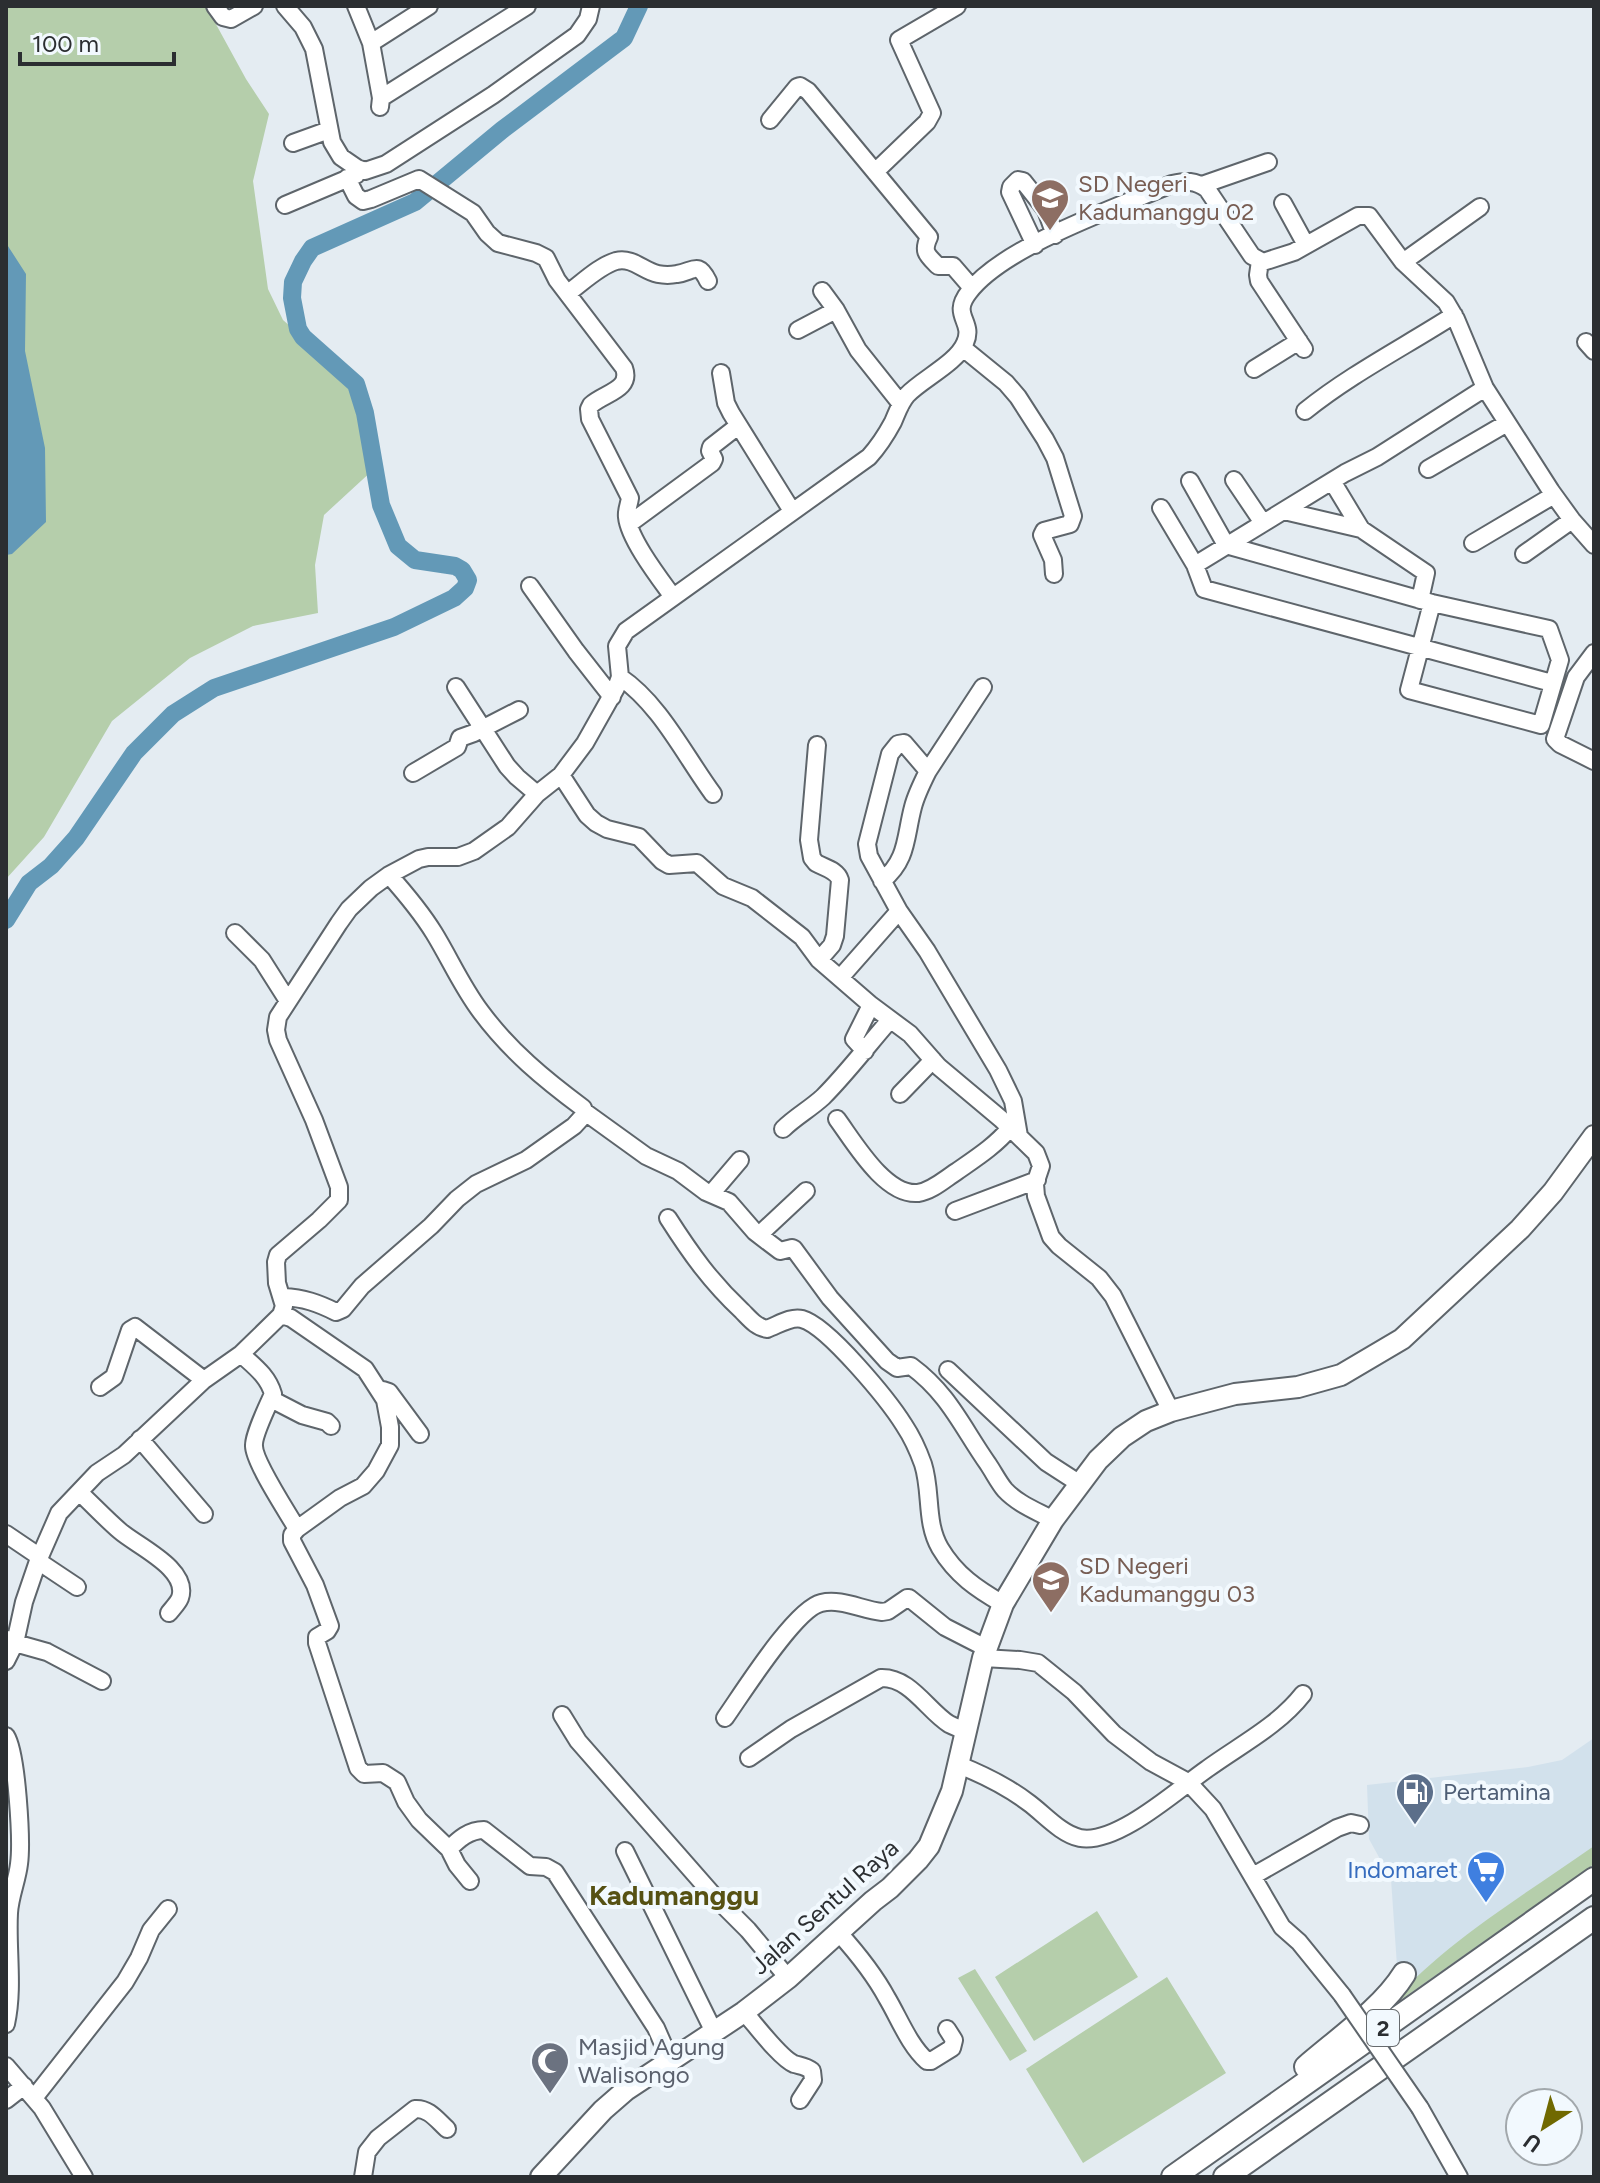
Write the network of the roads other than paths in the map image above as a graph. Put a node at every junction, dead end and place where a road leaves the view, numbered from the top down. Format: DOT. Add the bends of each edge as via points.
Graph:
graph roads {
  1 [pos="215,6"];
  2 [pos="254,6"];
  3 [pos="285,6"];
  4 [pos="356,6"];
  5 [pos="429,6"];
  6 [pos="527,6"];
  7 [pos="591,6"];
  8 [pos="957,6"];
  9 [pos="371,43"];
  10 [pos="770,120"];
  11 [pos="329,130"];
  12 [pos="293,143"];
  13 [pos="1268,162"];
  14 [pos="365,171"];
  15 [pos="875,172"];
  16 [pos="347,178"];
  17 [pos="1202,185"];
  18 [pos="1283,203"];
  19 [pos="285,205"];
  20 [pos="1480,207"];
  21 [pos="1055,235"];
  22 [pos="1035,245"];
  23 [pos="1306,245"];
  24 [pos="1260,261"];
  25 [pos="1403,262"];
  26 [pos="708,281"];
  27 [pos="972,288"];
  28 [pos="822,291"];
  29 [pos="568,293"];
  30 [pos="836,310"];
  31 [pos="1454,315"];
  32 [pos="798,330"];
  33 [pos="963,348"];
  34 [pos="1254,369"];
  35 [pos="721,373"];
  36 [pos="1485,388"];
  37 [pos="901,404"];
  38 [pos="1305,411"];
  39 [pos="1507,423"];
  40 [pos="738,426"];
  41 [pos="1428,469"];
  42 [pos="1234,480"];
  43 [pos="1190,481"];
  44 [pos="1332,481"];
  45 [pos="1554,495"];
  46 [pos="1161,508"];
  47 [pos="792,511"];
  48 [pos="1284,511"];
  49 [pos="1572,520"];
  50 [pos="1263,523"];
  51 [pos="629,524"];
  52 [pos="1361,529"];
  53 [pos="1473,543"];
  54 [pos="1226,545"];
  55 [pos="1594,545"];
  56 [pos="1524,554"];
  57 [pos="1195,565"];
  58 [pos="1054,574"];
  59 [pos="530,586"];
  60 [pos="673,597"];
  61 [pos="1426,602"];
  62 [pos="1420,647"];
  63 [pos="1594,653"];
  64 [pos="620,677"];
  65 [pos="1552,683"];
  66 [pos="456,687"];
  67 [pos="983,687"];
  68 [pos="612,697"];
  69 [pos="519,710"];
  70 [pos="484,728"];
  71 [pos="817,745"];
  72 [pos="1594,761"];
  73 [pos="928,771"];
  74 [pos="413,773"];
  75 [pos="561,775"];
  76 [pos="537,794"];
  77 [pos="713,794"];
  78 [pos="389,875"];
  79 [pos="882,881"];
  80 [pos="899,911"];
  81 [pos="235,933"];
  82 [pos="819,960"];
  83 [pos="840,978"];
  84 [pos="288,1001"];
  85 [pos="871,1005"];
  86 [pos="890,1020"];
  87 [pos="865,1051"];
  88 [pos="933,1060"];
  89 [pos="900,1094"];
  90 [pos="585,1112"];
  91 [pos="837,1119"];
  92 [pos="783,1129"];
  93 [pos="1015,1132"];
  94 [pos="1594,1136"];
  95 [pos="740,1160"];
  96 [pos="1037,1180"];
  97 [pos="806,1191"];
  98 [pos="711,1194"];
  99 [pos="955,1211"];
  100 [pos="668,1218"];
  101 [pos="759,1235"];
  102 [pos="283,1297"];
  103 [pos="281,1315"];
  104 [pos="241,1354"];
  105 [pos="948,1370"];
  106 [pos="204,1380"];
  107 [pos="100,1387"];
  108 [pos="378,1389"];
  109 [pos="271,1399"];
  110 [pos="1171,1411"];
  111 [pos="331,1426"];
  112 [pos="420,1434"];
  113 [pos="140,1439"];
  114 [pos="1080,1484"];
  115 [pos="79,1492"];
  116 [pos="204,1514"];
  117 [pos="1053,1520"];
  118 [pos="297,1529"];
  119 [pos="6,1534"];
  120 [pos="39,1559"];
  121 [pos="77,1587"];
  122 [pos="1003,1604"];
  123 [pos="169,1613"];
  124 [pos="10,1641"];
  125 [pos="984,1653"];
  126 [pos="6,1661"];
  127 [pos="102,1681"];
  128 [pos="1303,1694"];
  129 [pos="562,1715"];
  130 [pos="725,1718"];
  131 [pos="967,1732"];
  132 [pos="6,1736"];
  133 [pos="749,1758"];
  134 [pos="959,1765"];
  135 [pos="1188,1782"];
  136 [pos="1360,1825"];
  137 [pos="449,1849"];
  138 [pos="625,1851"];
  139 [pos="1253,1876"];
  140 [pos="1594,1879"];
  141 [pos="470,1881"];
  142 [pos="168,1909"];
  143 [pos="1594,1918"];
  144 [pos="839,1933"];
  145 [pos="1404,1974"];
  146 [pos="788,1978"];
  147 [pos="744,2012"];
  148 [pos="8,2017"];
  149 [pos="947,2029"];
  150 [pos="714,2032"];
  151 [pos="670,2060"];
  152 [pos="6,2066"];
  153 [pos="29,2092"];
  154 [pos="6,2100"];
  155 [pos="800,2100"];
  156 [pos="447,2129"];
  157 [pos="1202,2156"];
  158 [pos="84,2177"];
  159 [pos="363,2177"];
  160 [pos="541,2177"];
  161 [pos="1173,2177"];
  162 [pos="1225,2177"];
  163 [pos="1459,2177"];
  1 -- 2 [label="street" via="231,19"];
  3 -- 11 [label="street" via="314,49"];
  4 -- 9 [label="street"];
  5 -- 9 [label="street"];
  6 -- 9 [label="street" via="381,103"];
  7 -- 14 [label="street" via="577,35 386,164"];
  8 -- 15 [label="street" via="899,40 931,118"];
  10 -- 15 [label="street" via="793,89 804,88"];
  11 -- 12 [label="street"];
  11 -- 14 [label="street" via="341,157"];
  13 -- 17 [label="street"];
  14 -- 16 [label="street"];
  15 -- 27 [label="street" via="929,237 925,246 931,259 938,266 953,266"];
  16 -- 19 [label="street"];
  16 -- 29 [label="street" via="363,201 419,179 473,213 498,243 546,258"];
  17 -- 21 [label="street" via="1172,184"];
  17 -- 24 [label="street"];
  18 -- 23 [label="street"];
  20 -- 25 [label="street"];
  21 -- 22 [label="street"];
  21 -- 22 [label="street" via="1046,210 1018,180 1010,192"];
  22 -- 27 [label="street"];
  23 -- 24 [label="street"];
  23 -- 25 [label="street" via="1365,214"];
  24 -- 34 [label="street" via="1259,281 1302,345"];
  25 -- 31 [label="street"];
  26 -- 29 [label="street" via="694,268 660,275 622,260"];
  27 -- 33 [label="street" via="961,307 968,335"];
  28 -- 30 [label="street"];
  29 -- 51 [label="street" via="626,374 624,383 589,409 630,498"];
  30 -- 32 [label="street"];
  30 -- 37 [label="street" via="858,350"];
  31 -- 36 [label="street"];
  31 -- 38 [label="street"];
  33 -- 37 [label="street"];
  33 -- 58 [label="street" via="1018,397 1055,458 1073,516 1070,524 1042,535"];
  35 -- 40 [label="street" via="726,403"];
  36 -- 39 [label="street"];
  36 -- 44 [label="street"];
  37 -- 47 [label="street" via="869,457"];
  39 -- 41 [label="street"];
  39 -- 45 [label="street"];
  40 -- 47 [label="street"];
  40 -- 51 [label="street" via="711,447 712,463"];
  42 -- 50 [label="street"];
  43 -- 54 [label="street"];
  44 -- 48 [label="street"];
  44 -- 52 [label="street"];
  45 -- 49 [label="street"];
  45 -- 53 [label="street"];
  46 -- 57 [label="street"];
  47 -- 60 [label="street"];
  48 -- 50 [label="street"];
  48 -- 52 [label="street"];
  49 -- 55 [label="street"];
  49 -- 56 [label="street"];
  50 -- 54 [label="street"];
  51 -- 60 [label="street"];
  52 -- 61 [label="street" via="1426,573"];
  54 -- 57 [label="street"];
  54 -- 61 [label="street"];
  57 -- 62 [label="street" via="1204,589"];
  59 -- 68 [label="street"];
  60 -- 64 [label="street" via="621,636"];
  61 -- 62 [label="street"];
  61 -- 65 [label="street" via="1549,629 1560,660"];
  62 -- 65 [label="street"];
  62 -- 65 [label="street" via="1409,690 1423,694 1541,725"];
  63 -- 72 [label="street" via="1576,677 1555,739"];
  64 -- 68 [label="street"];
  64 -- 77 [label="street" via="663,720"];
  66 -- 70 [label="street"];
  67 -- 73 [label="street"];
  68 -- 75 [label="street"];
  69 -- 70 [label="street"];
  70 -- 74 [label="street" via="459,738 457,748"];
  70 -- 76 [label="street" via="507,766"];
  71 -- 82 [label="street" via="809,851 840,880 835,936"];
  73 -- 79 [label="street" via="898,867"];
  73 -- 79 [label="street" via="904,743 890,754 867,844"];
  75 -- 76 [label="street"];
  75 -- 82 [label="street" via="596,823 639,837 669,865 697,863 723,886 761,904 802,937"];
  76 -- 78 [label="street" via="508,827 474,851 419,859"];
  78 -- 84 [label="street" via="349,909"];
  78 -- 90 [label="street" via="433,932 482,1014 530,1068"];
  79 -- 80 [label="street"];
  80 -- 83 [label="street"];
  80 -- 93 [label="street" via="998,1070 1013,1101"];
  81 -- 84 [label="street" via="262,960"];
  82 -- 83 [label="street"];
  83 -- 85 [label="street"];
  84 -- 102 [label="street" via="278,1017 278,1040 340,1194 333,1207 278,1255 277,1283"];
  85 -- 86 [label="street"];
  85 -- 87 [label="street" via="854,1039"];
  86 -- 87 [label="street"];
  86 -- 88 [label="street"];
  87 -- 92 [label="street"];
  88 -- 89 [label="street"];
  88 -- 93 [label="street"];
  90 -- 98 [label="street"];
  90 -- 102 [label="street" via="526,1160 457,1199 343,1309 336,1312 302,1298"];
  91 -- 93 [label="street" via="887,1181 917,1193"];
  93 -- 96 [label="street" via="1039,1159"];
  94 -- 110 [label="main road, Jalan Sentul Raya" via="1520,1229 1402,1339 1341,1375"];
  95 -- 98 [label="street"];
  96 -- 99 [label="street"];
  96 -- 110 [label="street" via="1036,1196 1051,1237 1113,1296"];
  97 -- 101 [label="street"];
  98 -- 101 [label="street" via="729,1202"];
  100 -- 122 [label="street" via="696,1262 757,1325 767,1329 792,1318 811,1324 885,1400 924,1467 938,1545 966,1580"];
  101 -- 117 [label="street" via="780,1251 794,1249 887,1361 897,1368 911,1366 936,1386 1004,1489"];
  102 -- 103 [label="street"];
  103 -- 104 [label="street"];
  103 -- 108 [label="street" via="365,1369"];
  104 -- 106 [label="street"];
  104 -- 109 [label="street" via="269,1383"];
  105 -- 114 [label="street" via="1046,1462"];
  106 -- 107 [label="street" via="135,1327 114,1377"];
  106 -- 113 [label="street"];
  108 -- 112 [label="street" via="389,1392"];
  108 -- 118 [label="street" via="388,1413 390,1445 376,1471 363,1486"];
  109 -- 111 [label="street"];
  109 -- 118 [label="street" via="253,1448"];
  110 -- 114 [label="main road, Jalan Sentul Raya" via="1122,1437"];
  113 -- 115 [label="street"];
  113 -- 116 [label="street"];
  114 -- 117 [label="main road, Jalan Sentul Raya"];
  115 -- 120 [label="street" via="59,1513"];
  115 -- 123 [label="street" via="178,1578 180,1599"];
  117 -- 122 [label="main road, Jalan Sentul Raya"];
  118 -- 137 [label="street" via="292,1541 330,1626 317,1643 358,1768 361,1774 383,1773 400,1788 419,1820"];
  119 -- 120 [label="street"];
  120 -- 121 [label="street"];
  120 -- 124 [label="street"];
  122 -- 125 [label="main road, Jalan Sentul Raya"];
  124 -- 126 [label="street"];
  124 -- 127 [label="street" via="47,1652"];
  125 -- 130 [label="street" via="909,1598 882,1612 824,1602 805,1612"];
  125 -- 131 [label="main road, Jalan Sentul Raya"];
  125 -- 135 [label="street" via="1038,1663 1114,1734"];
  128 -- 135 [label="street" via="1281,1719"];
  129 -- 146 [label="street"];
  131 -- 133 [label="street" via="948,1723 907,1686 881,1678"];
  131 -- 134 [label="main road, Jalan Sentul Raya"];
  132 -- 148 [label="street" via="21,1845 9,1914"];
  134 -- 135 [label="street" via="984,1775 1080,1838 1097,1837 1142,1817"];
  134 -- 144 [label="main road, Jalan Sentul Raya" via="929,1846"];
  135 -- 139 [label="street" via="1213,1809"];
  136 -- 139 [label="street" via="1337,1828"];
  137 -- 141 [label="street"];
  137 -- 151 [label="street" via="467,1834 484,1830 530,1866 555,1872 656,2028"];
  138 -- 150 [label="street"];
  139 -- 163 [label="street, bridge" via="1282,1927 1342,1995 1420,2108"];
  140 -- 157 [label="highway, 2"];
  142 -- 153 [label="street" via="107,2007"];
  143 -- 162 [label="highway, 2"];
  144 -- 146 [label="main road, Jalan Sentul Raya"];
  144 -- 149 [label="street" via="927,2061 954,2045"];
  145 -- 157 [label="highway" via="1378,2005"];
  146 -- 147 [label="main road, Jalan Sentul Raya"];
  147 -- 150 [label="main road, Jalan Sentul Raya"];
  147 -- 155 [label="street" via="793,2064 812,2071 813,2080"];
  150 -- 151 [label="main road, Jalan Sentul Raya"];
  151 -- 160 [label="main road, Jalan Sentul Raya" via="603,2110"];
  152 -- 153 [label="street"];
  153 -- 154 [label="street"];
  153 -- 158 [label="street"];
  156 -- 159 [label="street" via="428,2111 415,2109 367,2152"];
  157 -- 161 [label="highway, 2"];
}
